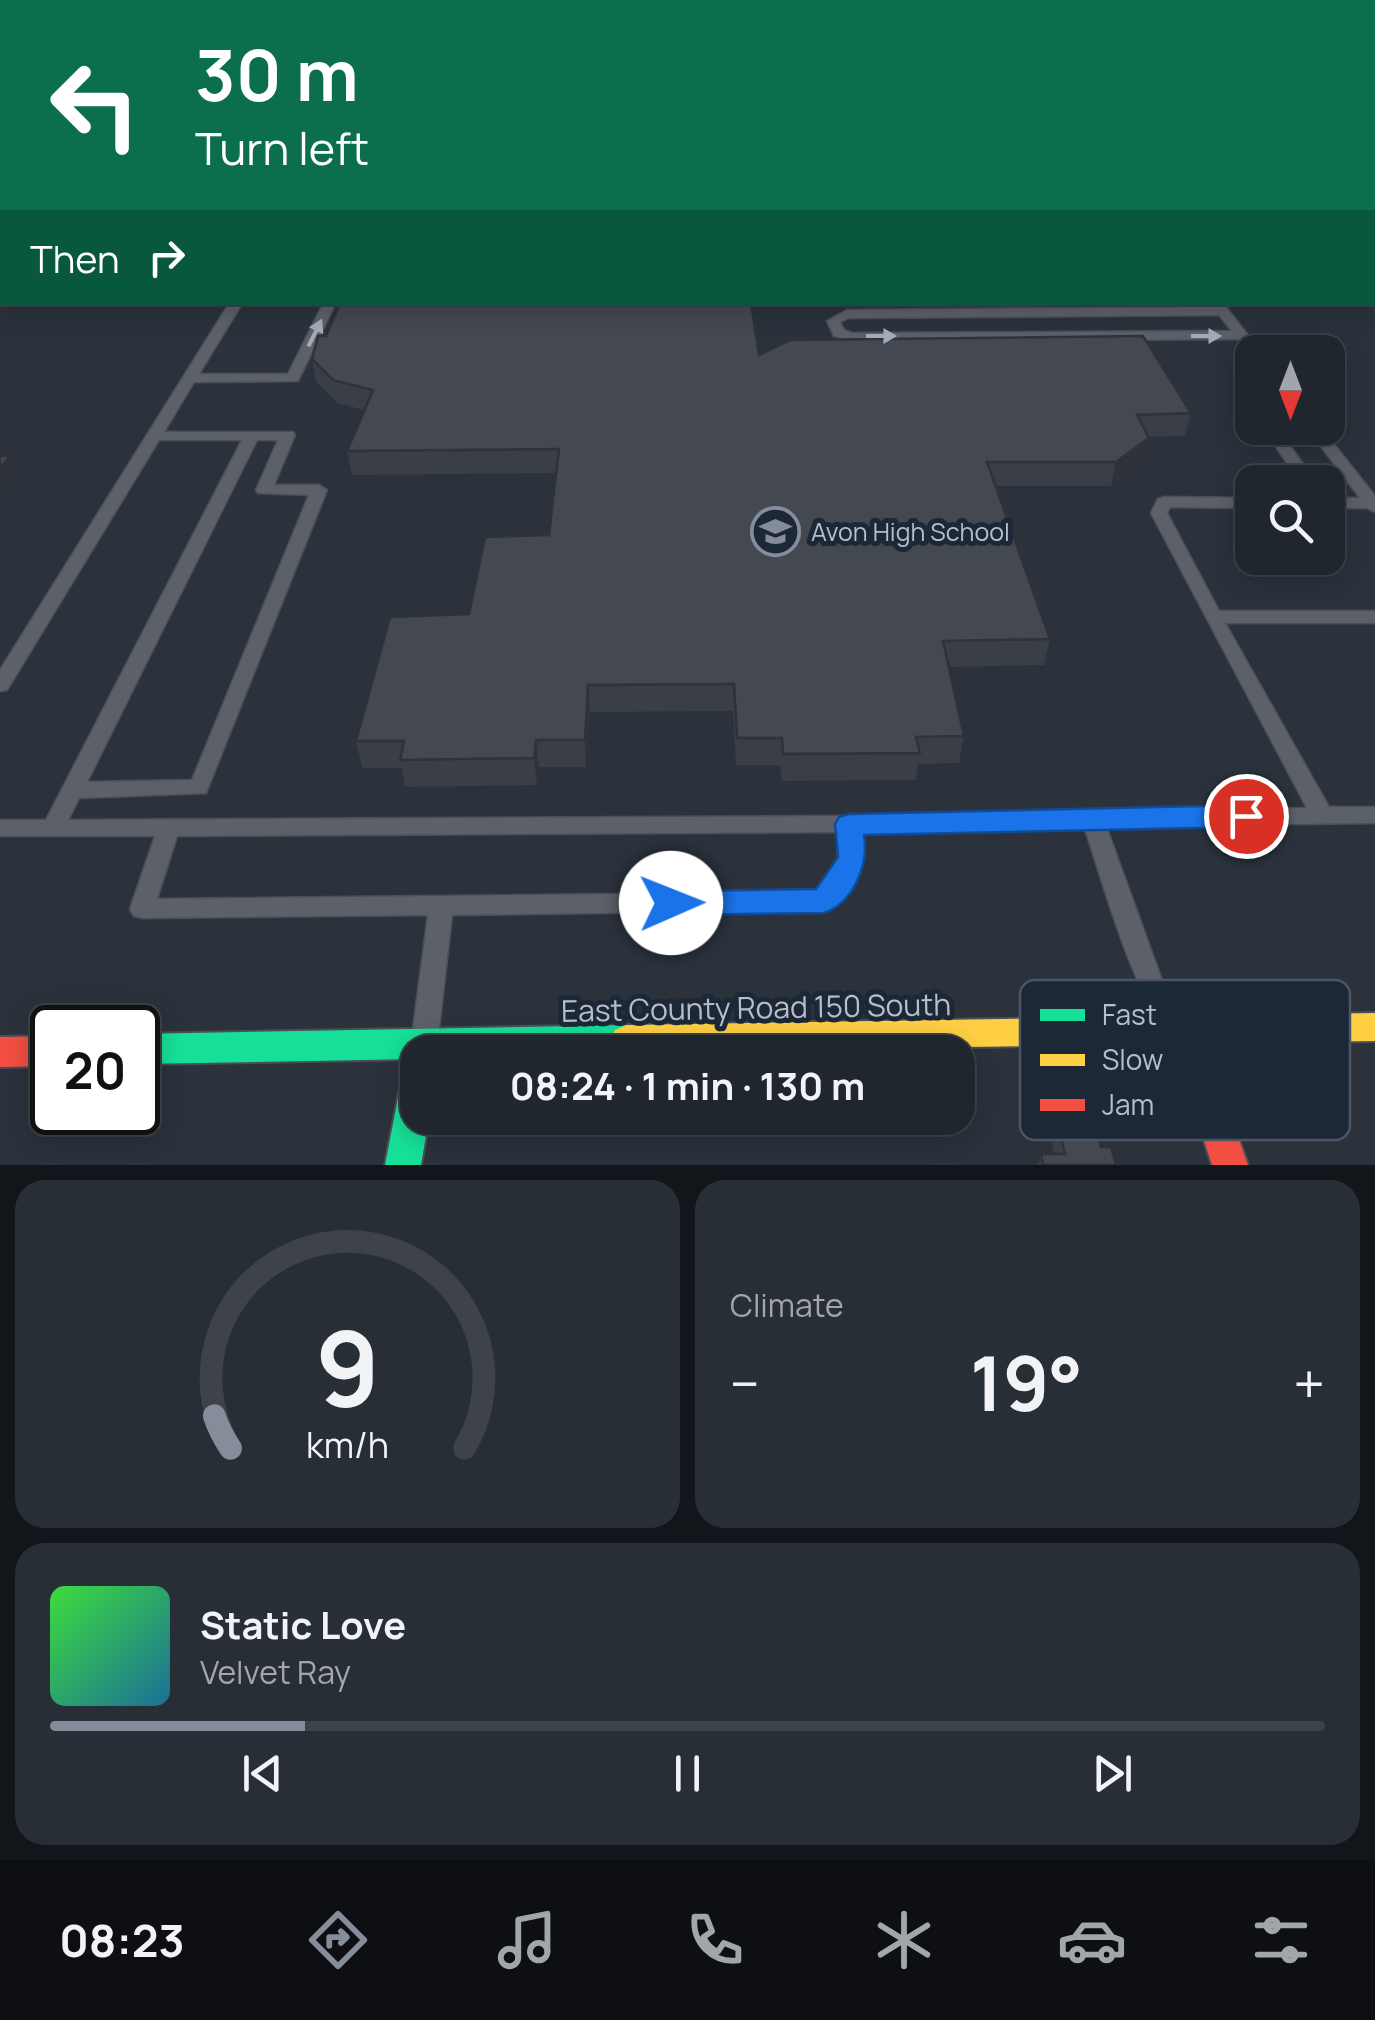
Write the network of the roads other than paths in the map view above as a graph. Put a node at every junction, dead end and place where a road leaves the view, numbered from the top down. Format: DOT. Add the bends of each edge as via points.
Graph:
graph roads {
  1 [pos="235,305"];
  2 [pos="329,305"];
  3 [pos="1219,306"];
  4 [pos="1241,335"];
  5 [pos="1235,336"];
  6 [pos="190,378"];
  7 [pos="155,436"];
  8 [pos="252,436"];
  9 [pos="1327,445"];
  10 [pos="1235,503"];
  11 [pos="1345,504"];
  12 [pos="1373,505"];
  13 [pos="1213,617"];
  14 [pos="1375,617"];
  15 [pos="0,685"];
  16 [pos="72,790"];
  17 [pos="1375,814"];
  18 [pos="1322,815"];
  19 [pos="1092,818"];
  20 [pos="849,824"];
  21 [pos="0,828"];
  22 [pos="53,828"];
  23 [pos="169,828"];
  24 [pos="442,907"];
  25 [pos="1149,980"];
  26 [pos="1350,1027"];
  27 [pos="1375,1027"];
  28 [pos="425,1035"];
  29 [pos="1020,1036"];
  30 [pos="975,1038"];
  31 [pos="160,1050"];
  32 [pos="30,1051"];
  33 [pos="0,1052"];
  34 [pos="400,1058"];
  35 [pos="408,1135"];
  36 [pos="1221,1140"];
  37 [pos="403,1165"];
  38 [pos="1230,1165"];
  1 -- 6 [label="lane"];
  6 -- 2 [label="lane, one-way" via="294,378"];
  3 -- 4 [label="lane"];
  3 -- 5 [label="lane, one-way" via="847,314 833,322 851,336"];
  6 -- 7 [label="lane"];
  7 -- 8 [label="lane"];
  7 -- 15 [label="lane"];
  8 -- 16 [label="lane"];
  8 -- 16 [label="lane" via="288,435 264,490 319,490 199,788"];
  9 -- 12 [label="lane"];
  10 -- 13 [label="lane" via="1164,502 1159,513"];
  11 -- 12 [label="lane"];
  13 -- 14 [label="lane"];
  13 -- 18 [label="lane"];
  16 -- 22 [label="lane"];
  17 -- 18 [label="lane"];
  18 -- 19 [label="lane"];
  19 -- 20 [label="lane"];
  19 -- 25 [label="lane"];
  20 -- 23 [label="lane"];
  20 -- 24 [label="lane" via="853,857 824,901"];
  21 -- 22 [label="lane"];
  22 -- 23 [label="lane"];
  23 -- 24 [label="lane" via="142,909"];
  24 -- 28 [label="lane"];
  26 -- 27 [label="street, East County Road 150 South"];
  29 -- 30 [label="street, East County Road 150 South"];
  31 -- 34 [label="street, East County Road 150 South"];
  32 -- 33 [label="street"];
  35 -- 37 [label="street"];
  36 -- 38 [label="street"];
}
